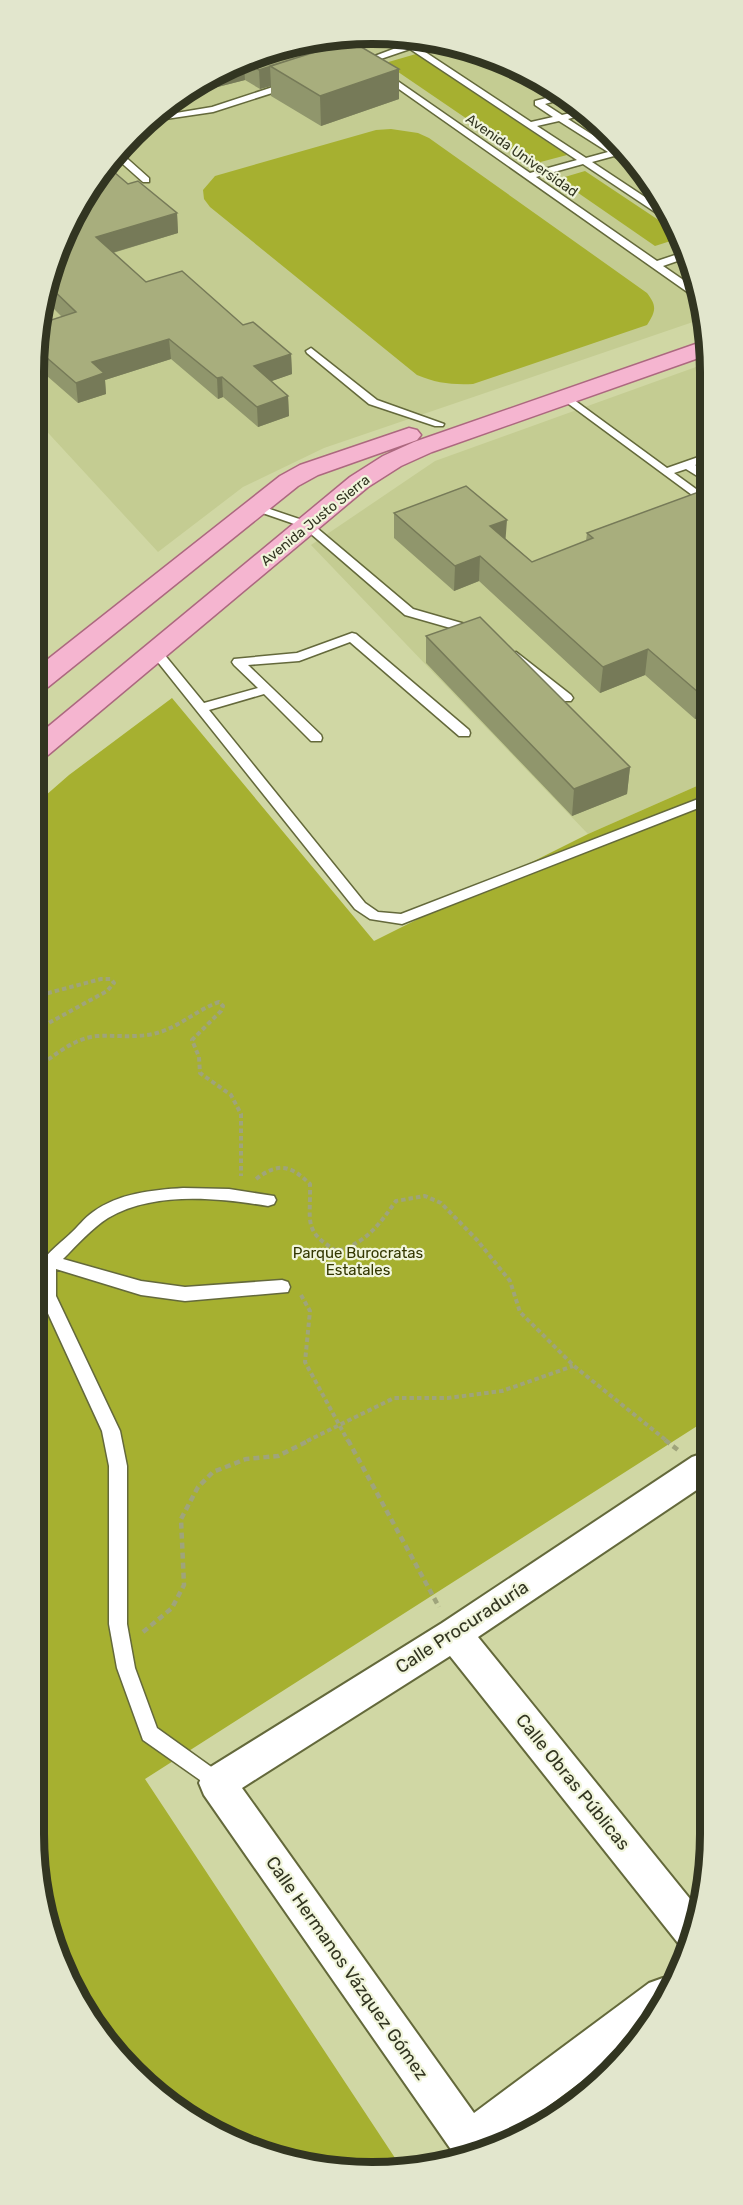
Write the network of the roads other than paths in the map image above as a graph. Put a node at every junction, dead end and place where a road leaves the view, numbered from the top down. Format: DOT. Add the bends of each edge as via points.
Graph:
graph roads {
  1 [pos="340,45"];
  2 [pos="411,46"];
  3 [pos="364,62"];
  4 [pos="353,65"];
  5 [pos="299,82"];
  6 [pos="554,99"];
  7 [pos="575,115"];
  8 [pos="164,117"];
  9 [pos="562,119"];
  10 [pos="531,125"];
  11 [pos="608,145"];
  12 [pos="616,153"];
  13 [pos="122,159"];
  14 [pos="584,160"];
  15 [pos="628,174"];
  16 [pos="529,176"];
  17 [pos="146,180"];
  18 [pos="646,193"];
  19 [pos="679,257"];
  20 [pos="656,265"];
  21 [pos="688,288"];
  22 [pos="699,346"];
  23 [pos="699,347"];
  24 [pos="311,351"];
  25 [pos="566,397"];
  26 [pos="439,424"];
  27 [pos="700,459"];
  28 [pos="687,464"];
  29 [pos="666,472"];
  30 [pos="700,474"];
  31 [pos="700,498"];
  32 [pos="255,507"];
  33 [pos="307,525"];
  34 [pos="486,636"];
  35 [pos="506,648"];
  36 [pos="155,651"];
  37 [pos="44,676"];
  38 [pos="265,690"];
  39 [pos="567,698"];
  40 [pos="201,708"];
  41 [pos="464,733"];
  42 [pos="316,738"];
  43 [pos="44,744"];
  44 [pos="700,802"];
  45 [pos="268,1200"];
  46 [pos="50,1261"];
  47 [pos="282,1287"];
  48 [pos="700,1472"];
  49 [pos="454,1634"];
  50 [pos="217,1783"];
  51 [pos="686,1924"];
  52 [pos="649,2008"];
  53 [pos="475,2145"];
  54 [pos="473,2146"];
  1 -- 3 [label="lane, Avenida Universidad"];
  2 -- 3 [label="lane"];
  2 -- 10 [label="lane, Avenida Universidad"];
  3 -- 4 [label="lane"];
  3 -- 16 [label="lane, Avenida Universidad"];
  5 -- 8 [label="lane" via="213,109"];
  6 -- 9 [label="lane" via="538,103"];
  7 -- 9 [label="lane"];
  9 -- 10 [label="lane"];
  9 -- 11 [label="lane"];
  10 -- 14 [label="lane, Avenida Universidad"];
  12 -- 14 [label="lane"];
  13 -- 17 [label="lane"];
  14 -- 15 [label="lane, Avenida Universidad"];
  14 -- 16 [label="lane"];
  15 -- 18 [label="lane, Avenida Universidad"];
  16 -- 20 [label="lane, Avenida Universidad"];
  19 -- 20 [label="lane"];
  20 -- 21 [label="lane, Avenida Universidad"];
  22 -- 26 [label="main road, Avenida Justo Sierra"];
  23 -- 25 [label="main road, Avenida Justo Sierra"];
  24 -- 26 [label="lane" via="373,402"];
  25 -- 29 [label="lane"];
  25 -- 33 [label="main road, Avenida Justo Sierra" via="392,461 359,482"];
  26 -- 32 [label="main road, Avenida Justo Sierra" via="309,470 289,480"];
  27 -- 28 [label="lane"];
  28 -- 29 [label="lane"];
  28 -- 30 [label="lane"];
  29 -- 31 [label="lane"];
  32 -- 33 [label="lane"];
  32 -- 37 [label="main road, Avenida Justo Sierra"];
  33 -- 34 [label="lane" via="409,612"];
  33 -- 36 [label="main road, Avenida Justo Sierra"];
  35 -- 39 [label="lane"];
  36 -- 40 [label="lane"];
  36 -- 43 [label="main road, Avenida Justo Sierra"];
  38 -- 40 [label="lane"];
  38 -- 41 [label="lane" via="238,662 299,657 352,637"];
  38 -- 42 [label="lane"];
  40 -- 44 [label="lane" via="360,906 375,916 402,919"];
  45 -- 46 [label="lane" via="242,1195 133,1199 102,1213"];
  46 -- 47 [label="lane" via="141,1288 185,1294"];
  46 -- 50 [label="lane" via="45,1276 48,1296 111,1431 118,1466 118,1624 122,1650 150,1734"];
  48 -- 49 [label="street, Calle Procuraduría"];
  49 -- 50 [label="street, Calle Procuraduría"];
  49 -- 51 [label="street, Calle Obras Públicas"];
  50 -- 54 [label="street, Calle Hermanos Vázquez Gómez"];
  52 -- 53 [label="street"];
}
